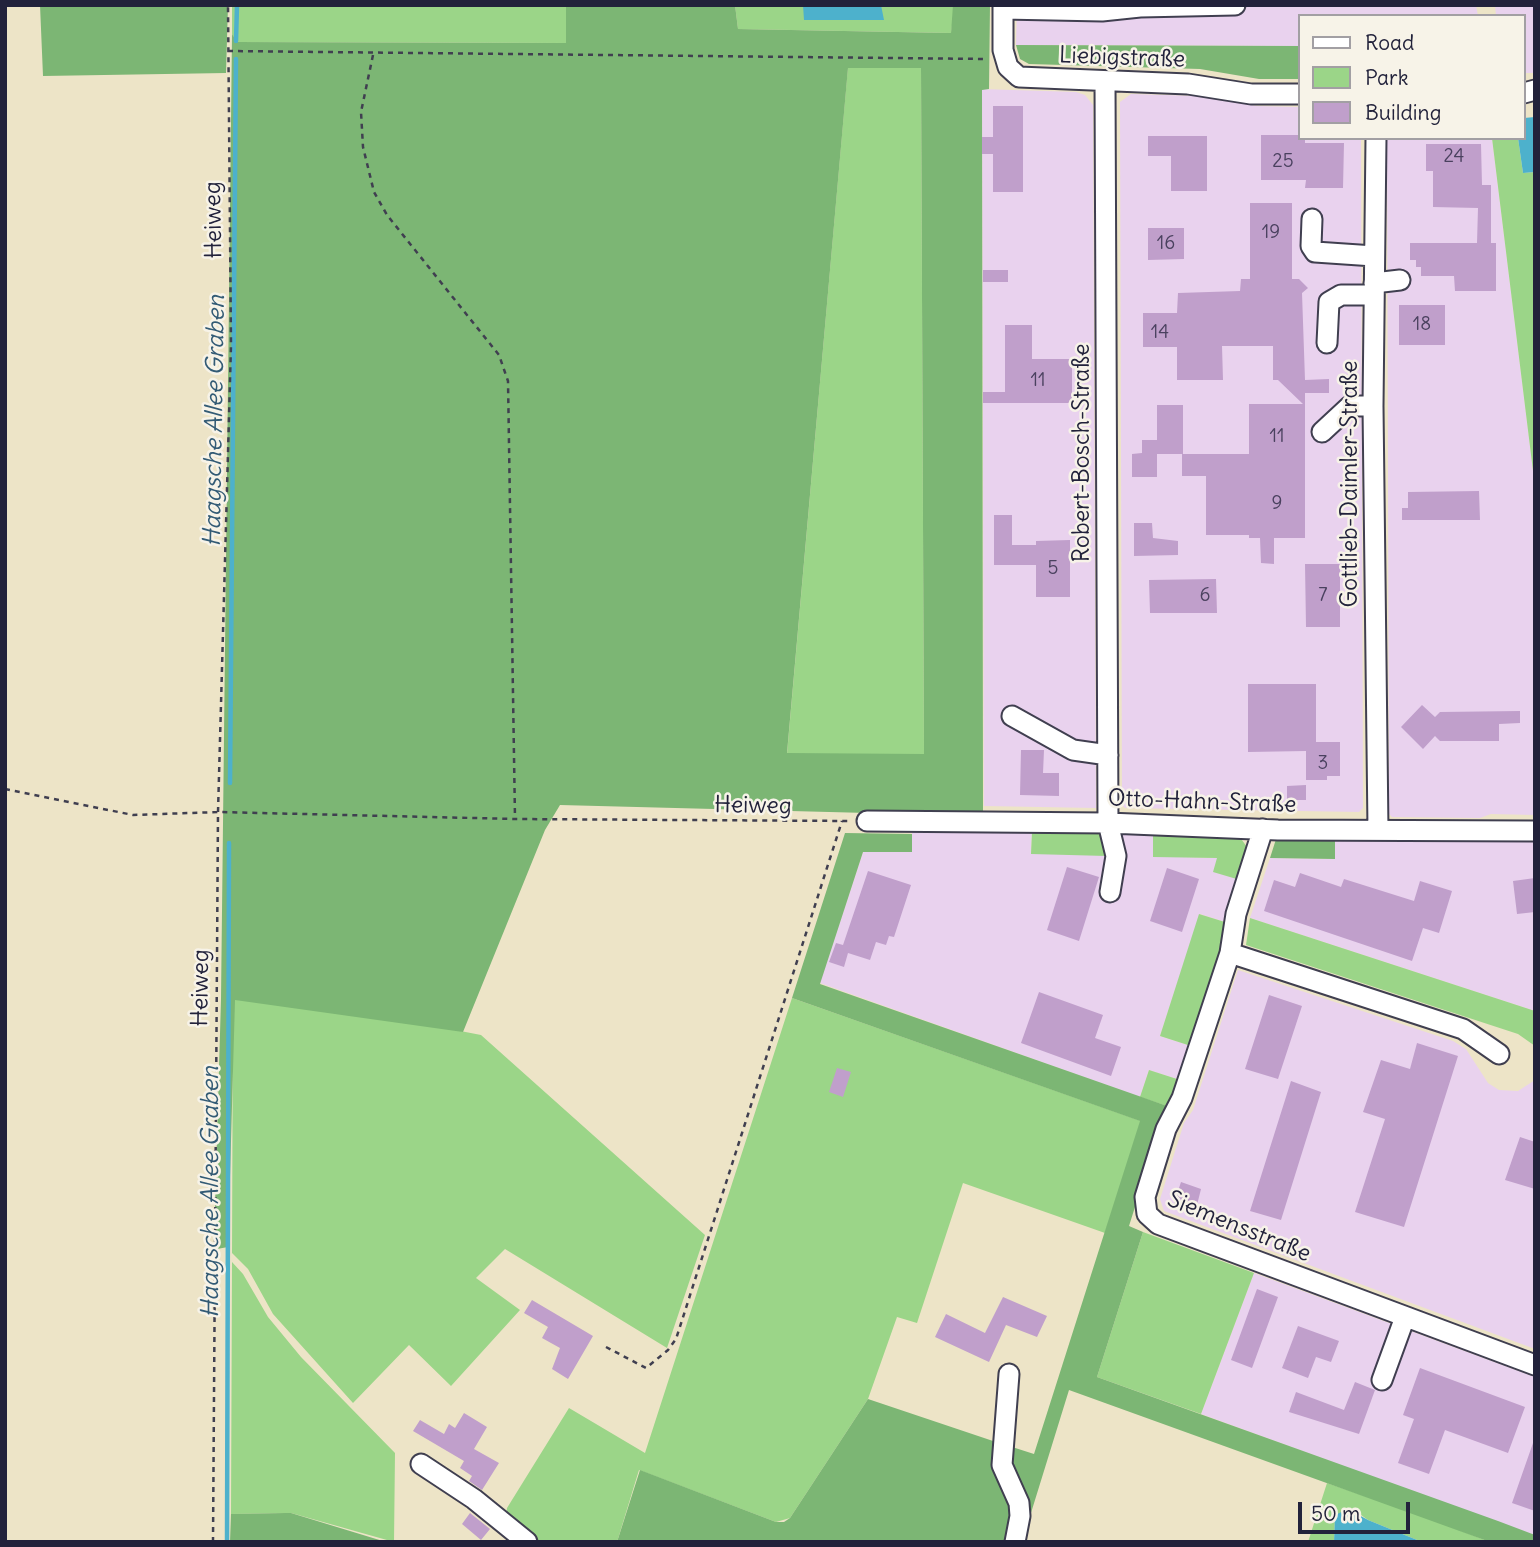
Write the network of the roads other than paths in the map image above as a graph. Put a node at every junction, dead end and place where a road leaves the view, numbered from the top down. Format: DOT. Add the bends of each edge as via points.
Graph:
graph roads {
  1 [pos="1235,5"];
  2 [pos="1003,7"];
  3 [pos="1105,82"];
  4 [pos="1298,94"];
  5 [pos="1376,140"];
  6 [pos="1312,219"];
  7 [pos="1374,256"];
  8 [pos="1400,280"];
  9 [pos="1374,289"];
  10 [pos="1327,343"];
  11 [pos="1373,406"];
  12 [pos="1322,432"];
  13 [pos="1012,716"];
  14 [pos="1108,755"];
  15 [pos="867,821"];
  16 [pos="1108,823"];
  17 [pos="1263,829"];
  18 [pos="1378,830"];
  19 [pos="1535,831"];
  20 [pos="1110,892"];
  21 [pos="1230,953"];
  22 [pos="1499,1054"];
  23 [pos="1405,1317"];
  24 [pos="1535,1365"];
  25 [pos="1009,1374"];
  26 [pos="1382,1380"];
  27 [pos="421,1464"];
  28 [pos="527,1542"];
  29 [pos="1015,1542"];
  1 -- 2 [label="street" via="1102,11"];
  2 -- 3 [label="street, Liebigstraße" via="1005,60 1013,73 1028,79"];
  3 -- 4 [label="street, Liebigstraße"];
  3 -- 14 [label="street, Robert-Bosch-Straße"];
  5 -- 7 [label="street, Gottlieb-Daimler-Straße"];
  6 -- 7 [label="street" via="1315,252"];
  7 -- 9 [label="street, Gottlieb-Daimler-Straße"];
  8 -- 9 [label="street"];
  9 -- 10 [label="street" via="1329,302"];
  9 -- 11 [label="street, Gottlieb-Daimler-Straße"];
  11 -- 12 [label="street" via="1350,406"];
  11 -- 18 [label="street, Gottlieb-Daimler-Straße"];
  13 -- 14 [label="street" via="1073,750"];
  14 -- 16 [label="street, Robert-Bosch-Straße"];
  15 -- 16 [label="street, Otto-Hahn-Straße"];
  16 -- 17 [label="street, Otto-Hahn-Straße"];
  16 -- 20 [label="street, Robert-Bosch-Straße" via="1116,856"];
  17 -- 18 [label="street, Otto-Hahn-Straße"];
  17 -- 21 [label="street, Siemensstraße" via="1236,914"];
  18 -- 19 [label="street, Otto-Hahn-Straße"];
  21 -- 22 [label="street" via="1462,1030"];
  21 -- 23 [label="street, Siemensstraße" via="1182,1098 1166,1129 1145,1197 1147,1214 1158,1224"];
  23 -- 24 [label="street, Siemensstraße"];
  23 -- 26 [label="street"];
  25 -- 29 [label="street" via="1002,1465 1019,1503"];
  27 -- 28 [label="street"];
}
